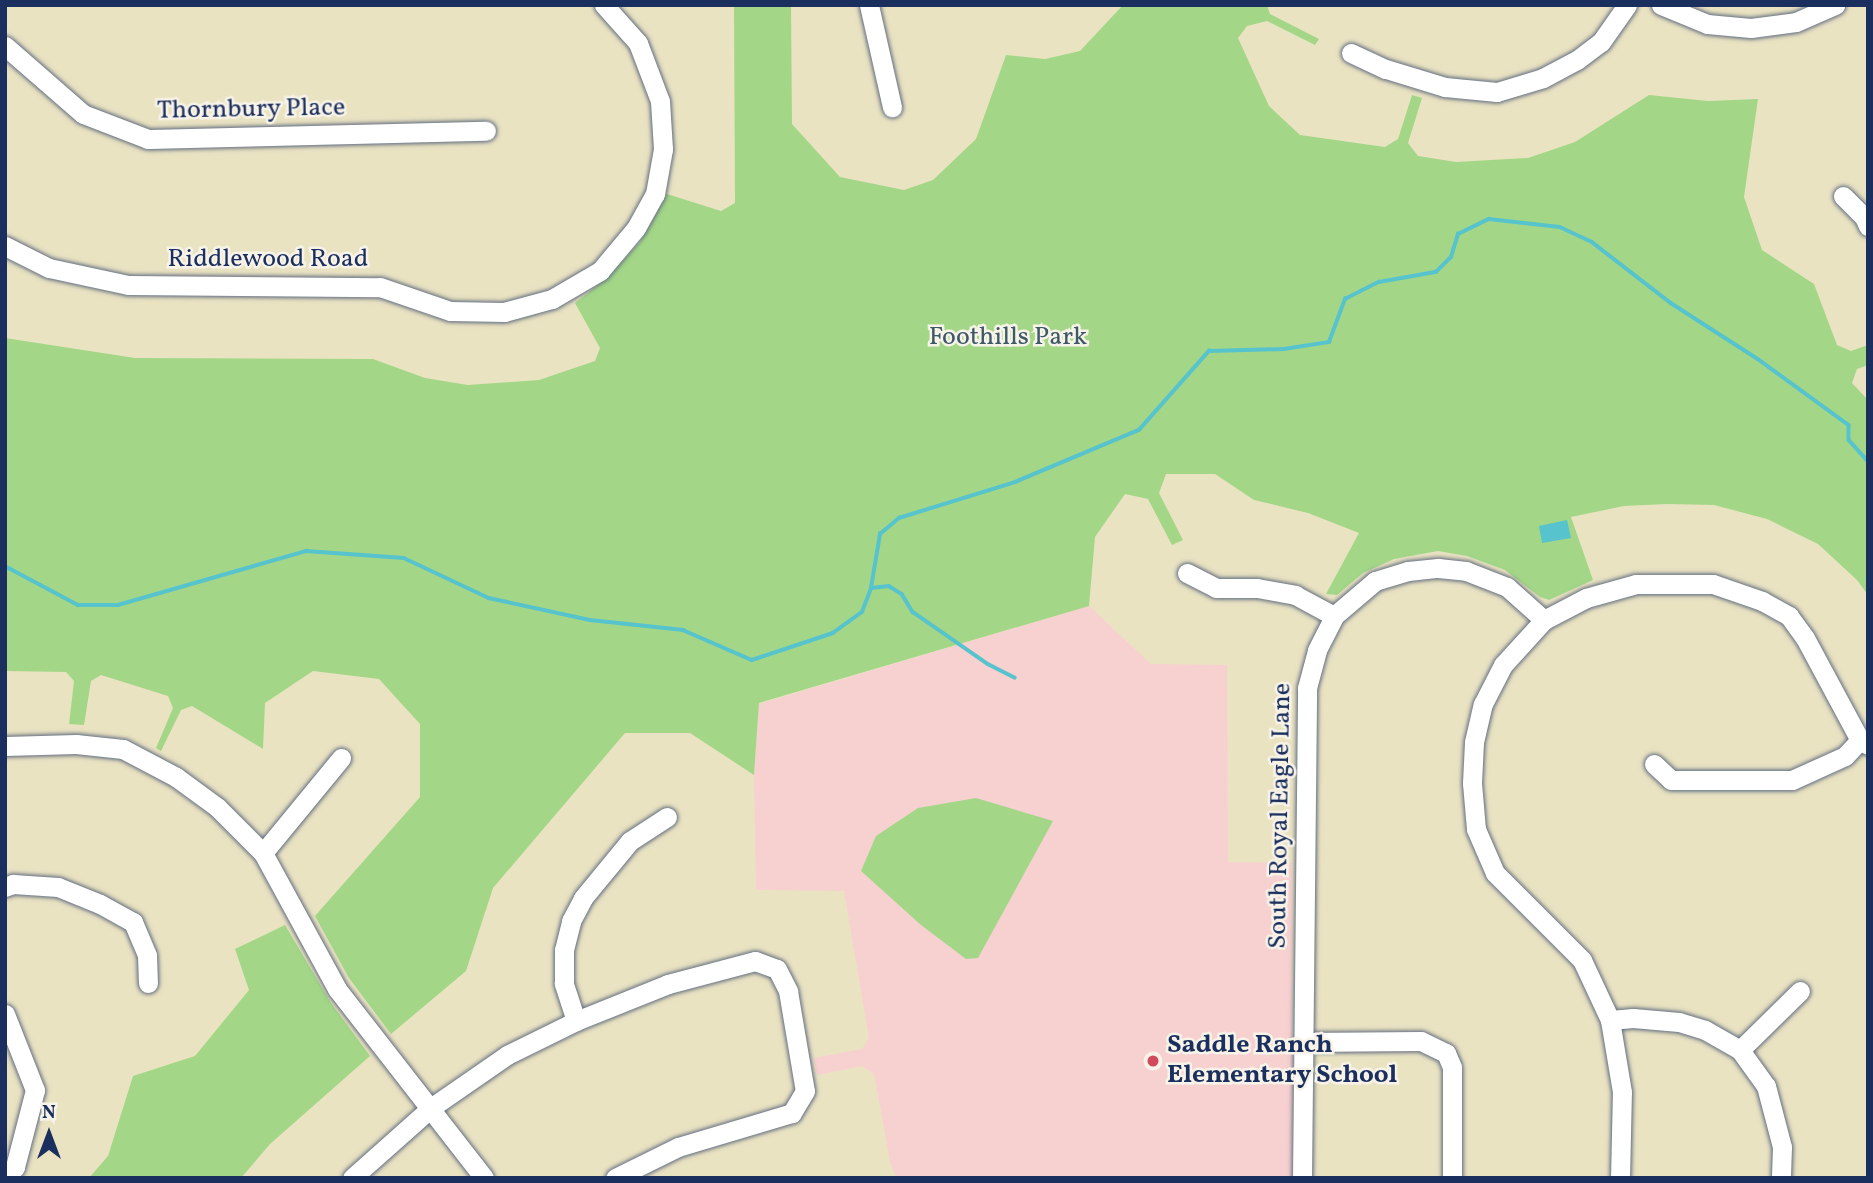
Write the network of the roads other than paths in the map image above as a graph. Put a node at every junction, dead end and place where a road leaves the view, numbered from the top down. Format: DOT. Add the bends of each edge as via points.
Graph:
graph roads {
  1 [pos="604,5"];
  2 [pos="869,5"];
  3 [pos="1627,5"];
  4 [pos="1661,5"];
  5 [pos="1835,5"];
  6 [pos="5,46"];
  7 [pos="1351,53"];
  8 [pos="892,107"];
  9 [pos="486,131"];
  10 [pos="1843,196"];
  11 [pos="1868,226"];
  12 [pos="5,246"];
  13 [pos="1186,573"];
  14 [pos="1334,616"];
  15 [pos="1544,620"];
  16 [pos="1864,743"];
  17 [pos="5,746"];
  18 [pos="341,758"];
  19 [pos="1654,764"];
  20 [pos="667,817"];
  21 [pos="263,853"];
  22 [pos="5,887"];
  23 [pos="148,983"];
  24 [pos="1800,991"];
  25 [pos="5,1014"];
  26 [pos="1610,1020"];
  27 [pos="576,1021"];
  28 [pos="1302,1042"];
  29 [pos="1740,1050"];
  30 [pos="432,1107"];
  31 [pos="5,1177"];
  32 [pos="352,1178"];
  33 [pos="484,1178"];
  34 [pos="615,1178"];
  35 [pos="1302,1178"];
  36 [pos="1452,1178"];
  37 [pos="1620,1178"];
  38 [pos="1781,1178"];
  1 -- 12 [label="street, Riddlewood Road" via="638,43 660,101 663,149 655,194 636,228 600,271 552,299 504,312 450,311 380,287 128,285 49,268"];
  2 -- 8 [label="street"];
  3 -- 7 [label="street" via="1601,42 1577,60 1543,78 1497,92 1445,87"];
  4 -- 5 [label="street" via="1707,24 1751,28 1796,22"];
  6 -- 9 [label="street, Thornbury Place" via="83,114 148,139"];
  10 -- 11 [label="street"];
  13 -- 14 [label="street" via="1216,588 1257,588 1295,595"];
  14 -- 15 [label="street, South Royal Eagle Lane" via="1376,581 1438,568 1466,571 1507,587"];
  14 -- 28 [label="street, South Royal Eagle Lane" via="1317,650 1307,688"];
  15 -- 16 [label="street" via="1586,598 1636,584 1713,584 1762,601 1789,617 1805,638"];
  15 -- 26 [label="street" via="1503,665 1483,704 1474,742 1476,830 1495,873 1581,960"];
  16 -- 19 [label="street" via="1792,780 1671,780"];
  17 -- 21 [label="street" via="76,744 123,749 176,777 217,807"];
  18 -- 21 [label="street"];
  20 -- 27 [label="street" via="629,841 583,898 571,921 564,950 564,983"];
  21 -- 30 [label="street" via="337,989"];
  22 -- 23 [label="street" via="58,887 132,922 147,955"];
  24 -- 29 [label="street"];
  25 -- 31 [label="street" via="35,1090 15,1167"];
  26 -- 29 [label="street" via="1679,1022 1705,1030"];
  26 -- 37 [label="street" via="1622,1092"];
  27 -- 30 [label="street" via="507,1055"];
  27 -- 34 [label="street" via="668,984 755,961 777,969 788,991 805,1091 792,1113 678,1147"];
  28 -- 35 [label="street, South Royal Eagle Lane"];
  28 -- 36 [label="street" via="1421,1041 1446,1053 1452,1066"];
  29 -- 38 [label="street" via="1766,1086 1782,1147"];
  30 -- 32 [label="street"];
  30 -- 33 [label="street"];
}
